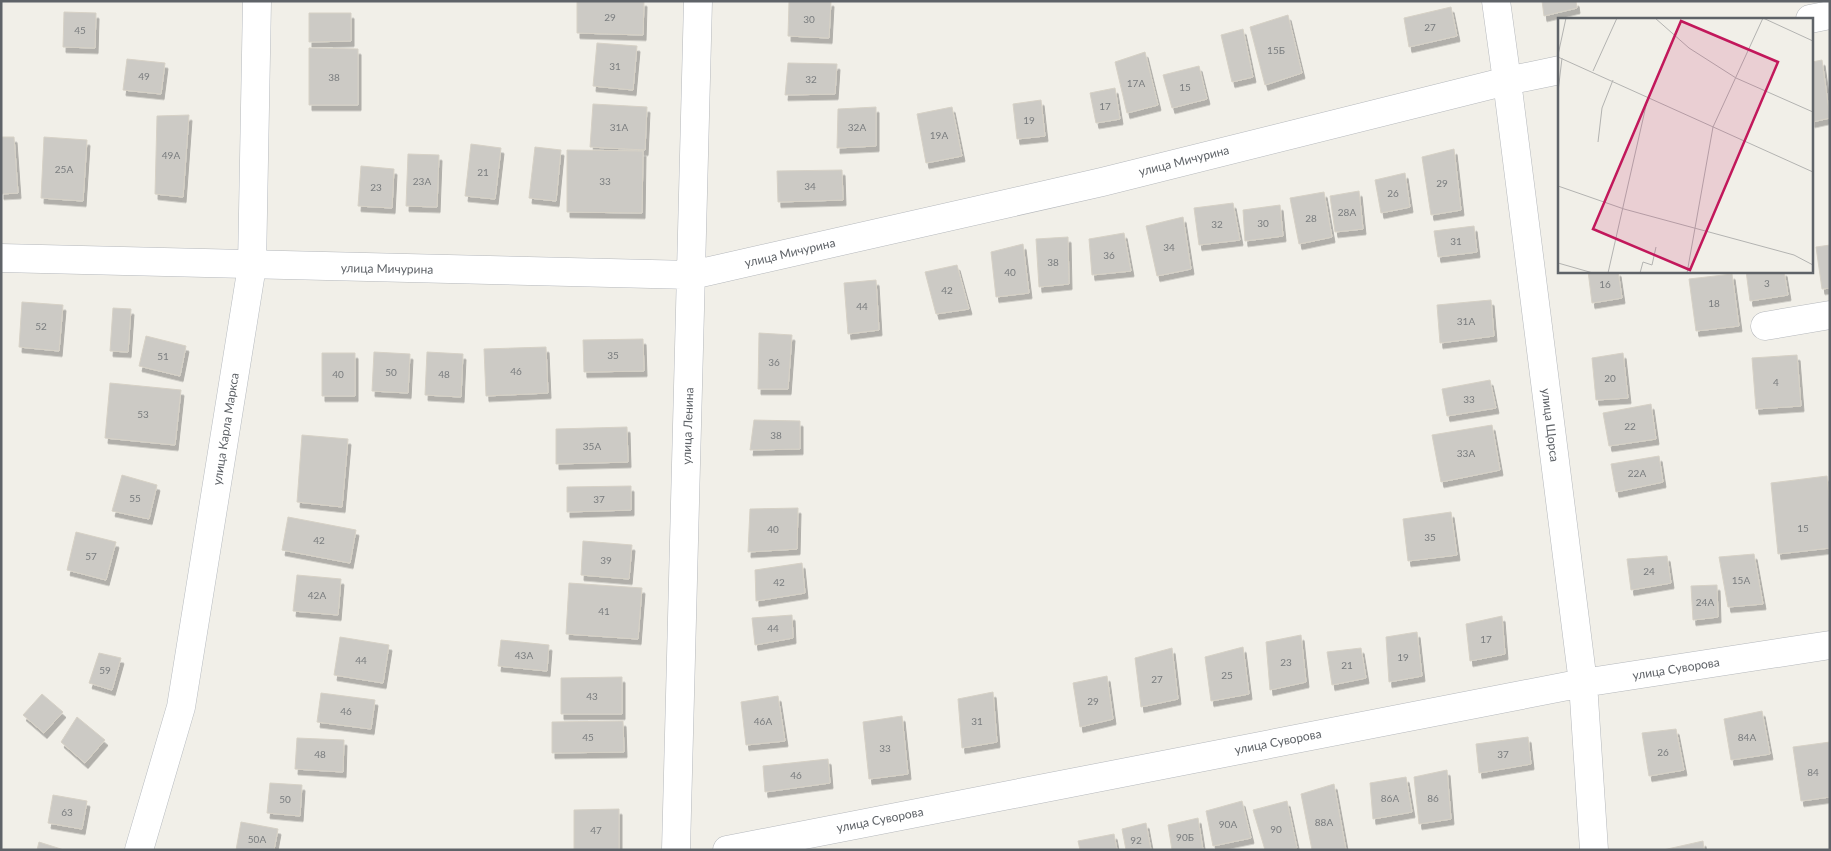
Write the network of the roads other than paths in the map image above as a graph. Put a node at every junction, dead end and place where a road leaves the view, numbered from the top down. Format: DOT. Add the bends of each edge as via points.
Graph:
graph roads {
  1 [pos="257,1"];
  2 [pos="698,1"];
  3 [pos="1496,1"];
  4 [pos="1830,15"];
  5 [pos="1814,18"];
  6 [pos="1558,70"];
  7 [pos="1507,81"];
  8 [pos="1,258"];
  9 [pos="252,266"];
  10 [pos="692,275"];
  11 [pos="1830,315"];
  12 [pos="1765,326"];
  13 [pos="1830,646"];
  14 [pos="1583,683"];
  15 [pos="139,850"];
  16 [pos="676,850"];
  17 [pos="728,850"];
  18 [pos="1594,850"];
  1 -- 9 [label="street, улица Карла Маркса"];
  2 -- 10 [label="street, улица Ленина"];
  3 -- 7 [label="street, улица Щорса"];
  4 -- 5 [label="street"];
  6 -- 7 [label="street, улица Мичурина"];
  7 -- 10 [label="street, улица Мичурина" via="1102,182"];
  7 -- 14 [label="street, улица Щорса"];
  8 -- 9 [label="street, улица Мичурина"];
  9 -- 10 [label="street, улица Мичурина"];
  9 -- 15 [label="street, улица Карла Маркса" via="181,707"];
  10 -- 16 [label="street, улица Ленина"];
  11 -- 12 [label="street"];
  13 -- 14 [label="street, улица Суворова"];
  14 -- 17 [label="street, улица Суворова"];
  14 -- 18 [label="street, улица Щорса"];
}
